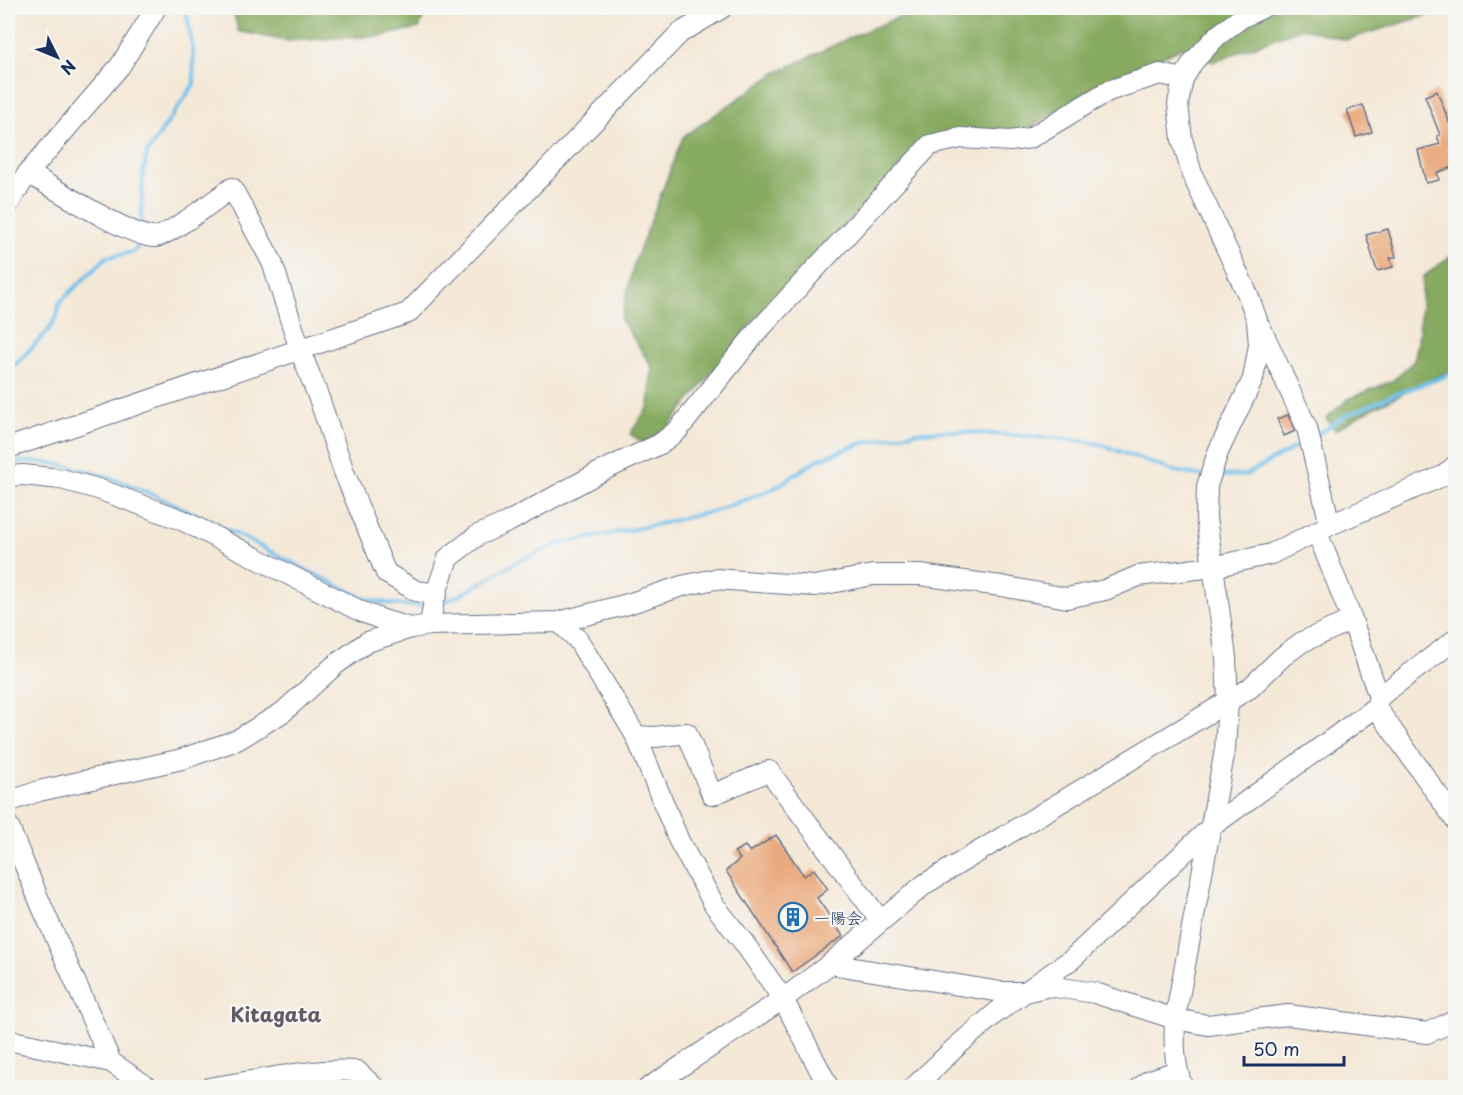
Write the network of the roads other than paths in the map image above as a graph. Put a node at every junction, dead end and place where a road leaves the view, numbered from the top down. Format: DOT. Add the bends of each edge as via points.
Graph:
graph roads {
  1 [pos="156,8"];
  2 [pos="722,8"];
  3 [pos="1262,8"];
  4 [pos="1183,79"];
  5 [pos="28,173"];
  6 [pos="8,204"];
  7 [pos="1257,320"];
  8 [pos="300,350"];
  9 [pos="8,448"];
  10 [pos="1455,465"];
  11 [pos="8,476"];
  12 [pos="1324,529"];
  13 [pos="1212,567"];
  14 [pos="429,611"];
  15 [pos="1352,620"];
  16 [pos="559,622"];
  17 [pos="1455,639"];
  18 [pos="1228,701"];
  19 [pos="1377,702"];
  20 [pos="636,736"];
  21 [pos="8,802"];
  22 [pos="1455,821"];
  23 [pos="8,825"];
  24 [pos="1211,827"];
  25 [pos="880,920"];
  26 [pos="830,964"];
  27 [pos="1025,992"];
  28 [pos="783,999"];
  29 [pos="1174,1019"];
  30 [pos="1455,1020"];
  31 [pos="8,1040"];
  32 [pos="111,1062"];
  33 [pos="1180,1079"];
  34 [pos="149,1088"];
  35 [pos="209,1088"];
  36 [pos="375,1088"];
  37 [pos="648,1088"];
  38 [pos="829,1088"];
  39 [pos="913,1088"];
  40 [pos="1140,1088"];
  1 -- 5 [label="street" via="120,66"];
  2 -- 8 [label="street" via="680,33 408,313"];
  3 -- 4 [label="street" via="1217,36"];
  4 -- 7 [label="street" via="1179,104 1182,139 1192,174"];
  4 -- 14 [label="street" via="1160,74 1108,91 1030,138 961,138 930,145 756,333 678,430 660,444 478,535 448,558"];
  5 -- 6 [label="street"];
  5 -- 8 [label="street" via="132,232 156,237 232,188 272,262"];
  7 -- 12 [label="street" via="1307,428"];
  7 -- 13 [label="street" via="1259,345 1253,379 1210,477 1206,518"];
  8 -- 9 [label="street"];
  8 -- 14 [label="street" via="386,573 416,591"];
  10 -- 12 [label="street" via="1445,475"];
  11 -- 14 [label="street" via="61,479 183,520 383,620"];
  12 -- 13 [label="street" via="1271,554"];
  12 -- 15 [label="street"];
  13 -- 16 [label="street" via="1138,576 1105,590 1067,598 920,575 873,575 814,586 715,579"];
  13 -- 18 [label="street" via="1226,657"];
  14 -- 16 [label="street"];
  14 -- 21 [label="street" via="367,642 335,664 283,712 237,740 182,759 39,791"];
  15 -- 18 [label="street" via="1302,642 1250,688"];
  15 -- 19 [label="street"];
  16 -- 20 [label="street" via="578,640"];
  17 -- 19 [label="street"];
  18 -- 24 [label="street" via="1225,750"];
  18 -- 25 [label="street" via="925,884"];
  19 -- 22 [label="street"];
  19 -- 24 [label="street"];
  20 -- 25 [label="street" via="687,733 712,795 769,771"];
  20 -- 28 [label="street" via="679,840 715,906"];
  23 -- 32 [label="street"];
  24 -- 27 [label="street" via="1072,959"];
  24 -- 29 [label="street"];
  25 -- 26 [label="street"];
  26 -- 27 [label="street" via="1001,992"];
  26 -- 28 [label="street"];
  27 -- 29 [label="street" via="1049,986 1095,993"];
  27 -- 39 [label="street" via="956,1047"];
  28 -- 37 [label="street"];
  28 -- 38 [label="street"];
  29 -- 30 [label="street" via="1208,1025 1288,1015 1427,1033"];
  29 -- 33 [label="street"];
  31 -- 32 [label="street"];
  32 -- 34 [label="street"];
  33 -- 40 [label="street" via="1148,1082"];
  35 -- 36 [label="street" via="279,1075 336,1070 357,1071"];
}
